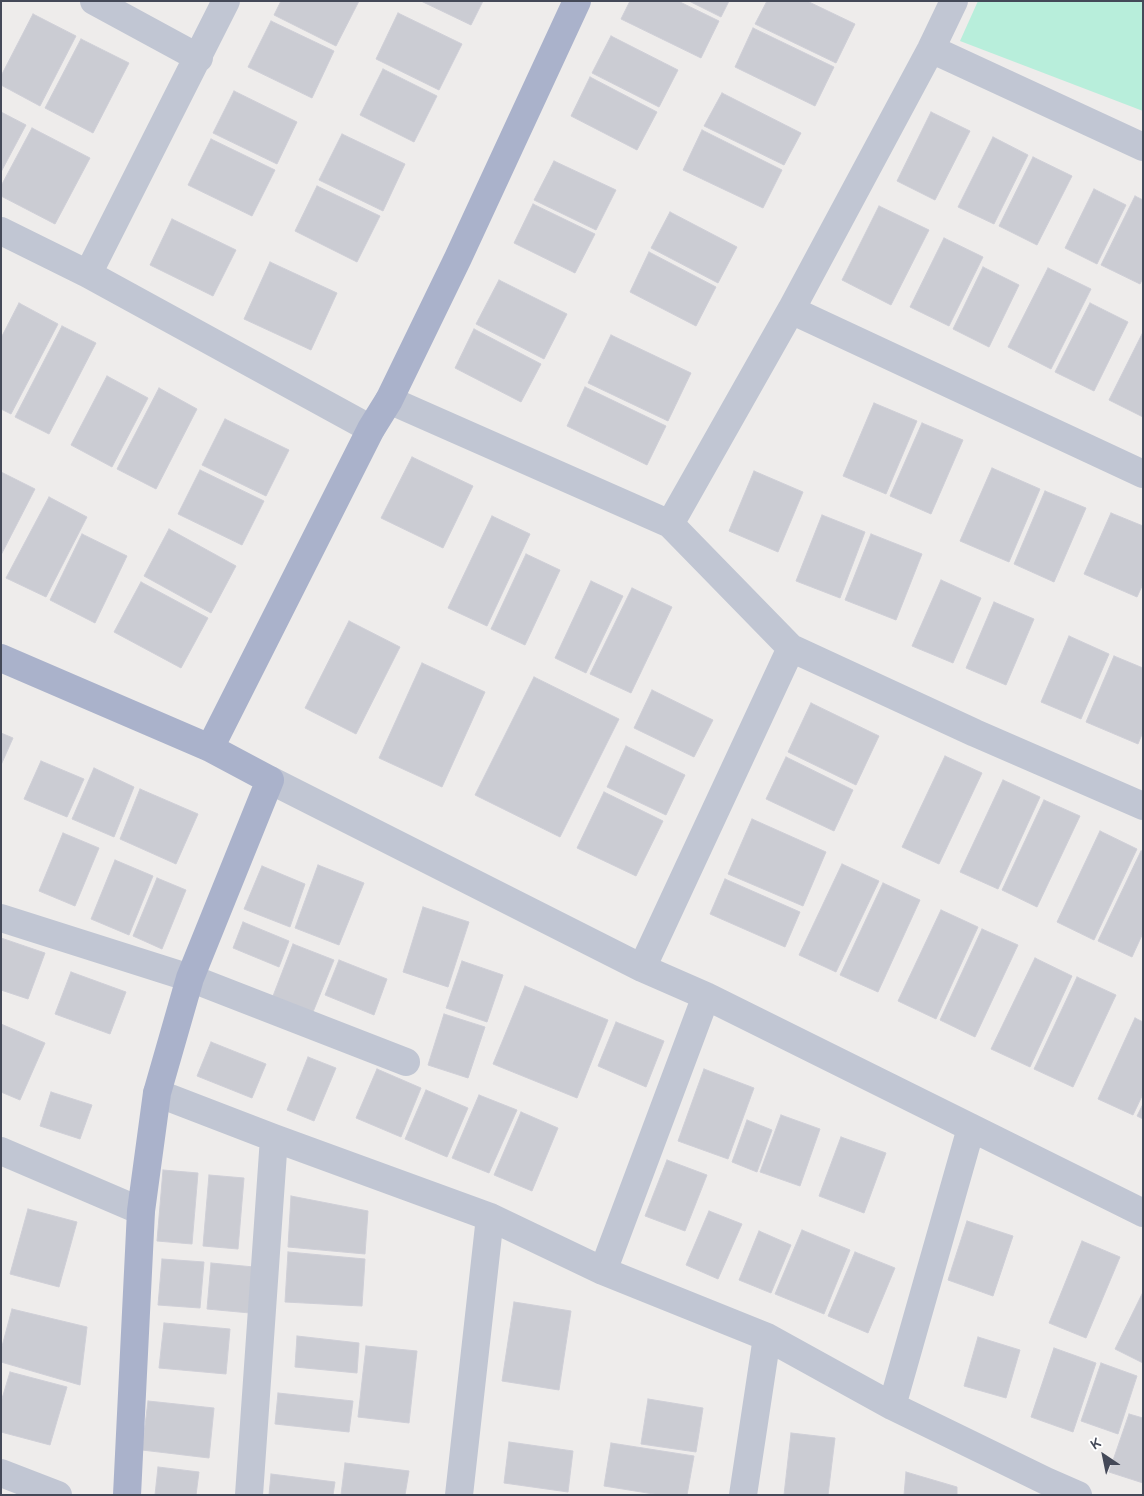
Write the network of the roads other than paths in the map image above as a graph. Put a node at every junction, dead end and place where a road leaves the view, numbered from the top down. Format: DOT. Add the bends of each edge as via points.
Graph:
graph roads {
  1 [pos="94,1"];
  2 [pos="226,1"];
  3 [pos="577,1"];
  4 [pos="954,1"];
  5 [pos="931,49"];
  6 [pos="199,58"];
  7 [pos="1143,147"];
  8 [pos="1,232"];
  9 [pos="88,274"];
  10 [pos="791,310"];
  11 [pos="389,400"];
  12 [pos="371,429"];
  13 [pos="1143,474"];
  14 [pos="670,524"];
  15 [pos="791,648"];
  16 [pos="1,658"];
  17 [pos="210,748"];
  18 [pos="270,780"];
  19 [pos="1143,806"];
  20 [pos="1,918"];
  21 [pos="642,968"];
  22 [pos="190,978"];
  23 [pos="706,996"];
  24 [pos="406,1062"];
  25 [pos="157,1093"];
  26 [pos="971,1128"];
  27 [pos="274,1138"];
  28 [pos="1,1151"];
  29 [pos="142,1210"];
  30 [pos="1143,1213"];
  31 [pos="490,1216"];
  32 [pos="603,1271"];
  33 [pos="767,1337"];
  34 [pos="892,1406"];
  35 [pos="1,1473"];
  36 [pos="1046,1488"];
  37 [pos="58,1495"];
  38 [pos="127,1495"];
  39 [pos="249,1495"];
  40 [pos="459,1495"];
  41 [pos="743,1495"];
  42 [pos="1078,1495"];
  1 -- 6 [label="street"];
  2 -- 6 [label="street"];
  3 -- 11 [label="main road"];
  4 -- 5 [label="street"];
  5 -- 7 [label="street"];
  5 -- 10 [label="street"];
  6 -- 9 [label="street"];
  8 -- 9 [label="street"];
  9 -- 12 [label="street"];
  10 -- 13 [label="street"];
  10 -- 14 [label="street"];
  11 -- 12 [label="main road"];
  11 -- 14 [label="street"];
  12 -- 17 [label="main road"];
  14 -- 15 [label="street"];
  15 -- 19 [label="street"];
  15 -- 21 [label="street"];
  16 -- 17 [label="main road"];
  17 -- 18 [label="main road"];
  18 -- 21 [label="street"];
  18 -- 22 [label="main road"];
  20 -- 22 [label="street"];
  21 -- 23 [label="street"];
  22 -- 24 [label="street"];
  22 -- 25 [label="main road"];
  23 -- 26 [label="street"];
  23 -- 32 [label="street"];
  25 -- 27 [label="street"];
  25 -- 29 [label="main road"];
  26 -- 30 [label="street"];
  26 -- 34 [label="street"];
  27 -- 31 [label="street"];
  27 -- 39 [label="street"];
  28 -- 29 [label="street"];
  29 -- 38 [label="main road"];
  31 -- 32 [label="street"];
  31 -- 40 [label="street"];
  32 -- 33 [label="street"];
  33 -- 34 [label="street"];
  33 -- 41 [label="street"];
  34 -- 36 [label="street"];
  35 -- 37 [label="street"];
  36 -- 42 [label="street"];
}
